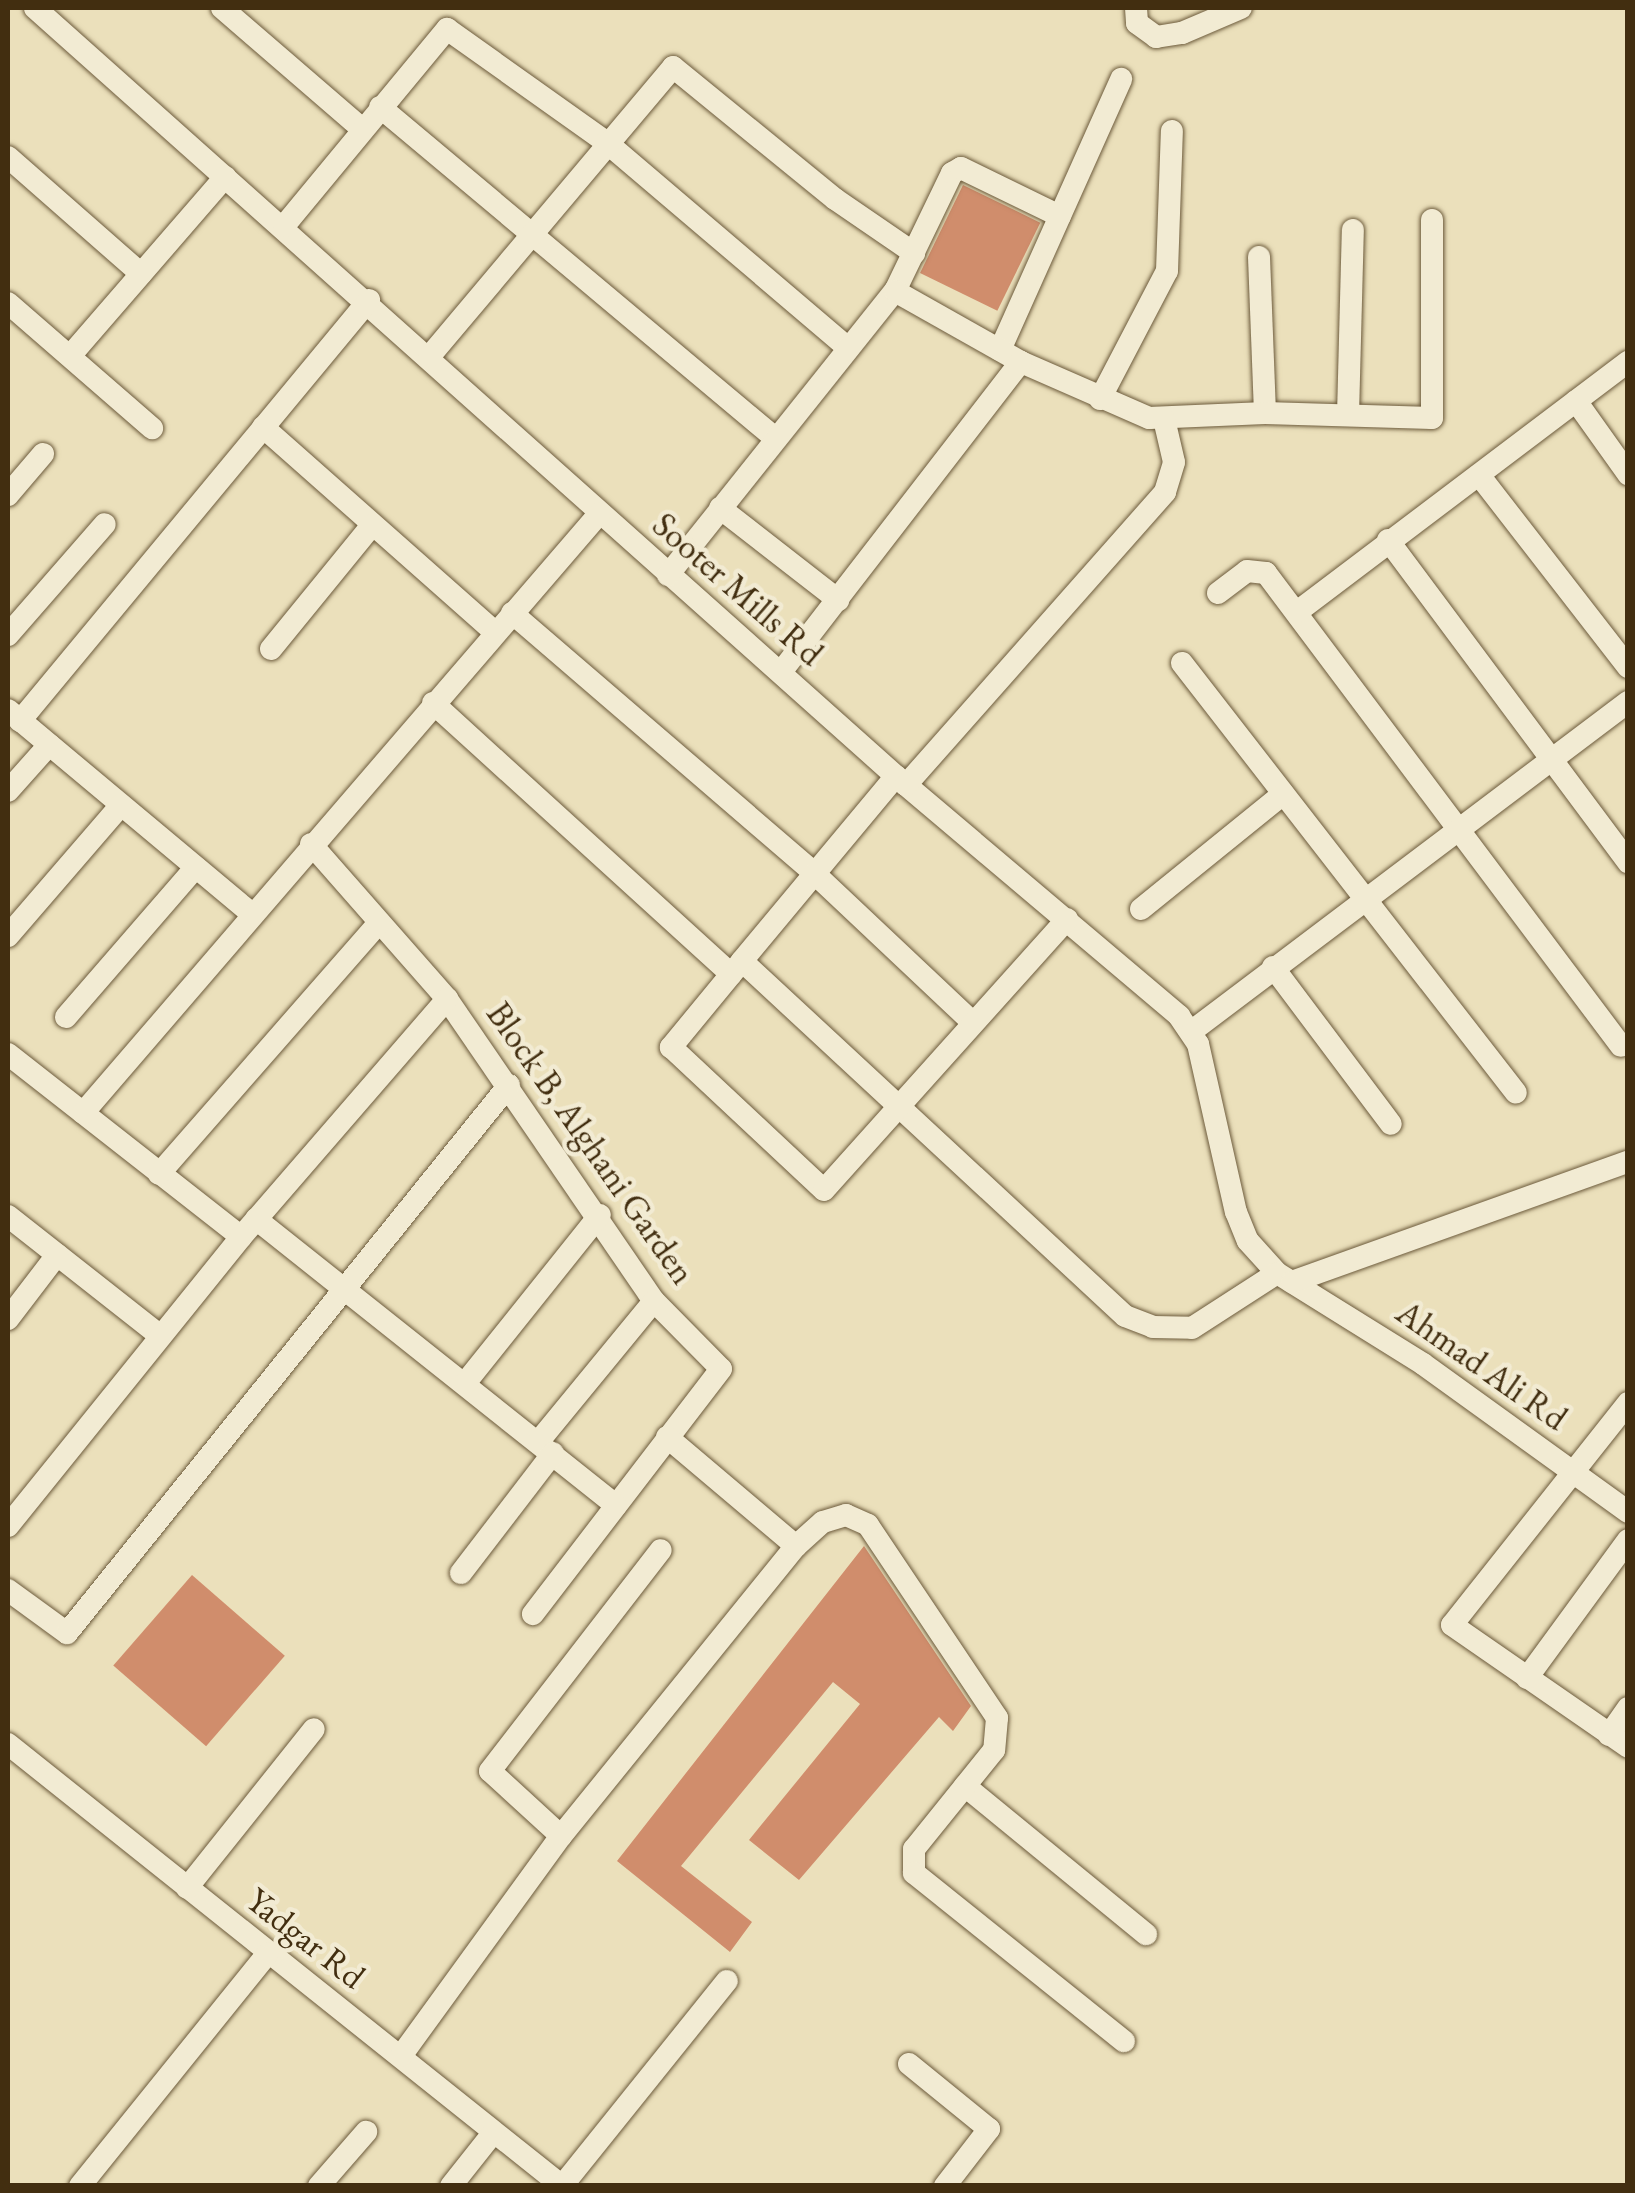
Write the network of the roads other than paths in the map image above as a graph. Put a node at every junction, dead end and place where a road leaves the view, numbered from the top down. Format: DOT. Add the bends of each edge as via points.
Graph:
graph roads {
  1 [pos="35,8"];
  2 [pos="222,8"];
  3 [pos="1136,8"];
  4 [pos="1241,8"];
  5 [pos="1122,80"];
  6 [pos="380,107"];
  7 [pos="362,129"];
  8 [pos="1172,132"];
  9 [pos="606,142"];
  10 [pos="8,157"];
  11 [pos="224,177"];
  12 [pos="1060,216"];
  13 [pos="1432,220"];
  14 [pos="284,226"];
  15 [pos="1353,230"];
  16 [pos="532,234"];
  17 [pos="914,253"];
  18 [pos="1259,257"];
  19 [pos="141,274"];
  20 [pos="895,291"];
  21 [pos="370,300"];
  22 [pos="12,316"];
  23 [pos="848,348"];
  24 [pos="1000,350"];
  25 [pos="70,356"];
  26 [pos="429,357"];
  27 [pos="1021,362"];
  28 [pos="1628,362"];
  29 [pos="1100,398"];
  30 [pos="1576,402"];
  31 [pos="1265,413"];
  32 [pos="1348,415"];
  33 [pos="1164,419"];
  34 [pos="264,427"];
  35 [pos="152,428"];
  36 [pos="775,438"];
  37 [pos="43,454"];
  38 [pos="1628,474"];
  39 [pos="1478,475"];
  40 [pos="8,495"];
  41 [pos="720,508"];
  42 [pos="599,514"];
  43 [pos="105,524"];
  44 [pos="372,526"];
  45 [pos="1388,540"];
  46 [pos="668,575"];
  47 [pos="1218,593"];
  48 [pos="838,600"];
  49 [pos="1297,612"];
  50 [pos="512,613"];
  51 [pos="495,632"];
  52 [pos="8,635"];
  53 [pos="271,648"];
  54 [pos="1182,663"];
  55 [pos="1628,668"];
  56 [pos="781,672"];
  57 [pos="1628,702"];
  58 [pos="433,703"];
  59 [pos="14,716"];
  60 [pos="49,745"];
  61 [pos="1551,758"];
  62 [pos="901,780"];
  63 [pos="8,791"];
  64 [pos="1282,794"];
  65 [pos="121,804"];
  66 [pos="1460,825"];
  67 [pos="310,844"];
  68 [pos="1628,862"];
  69 [pos="196,867"];
  70 [pos="815,874"];
  71 [pos="1364,899"];
  72 [pos="1141,909"];
  73 [pos="250,912"];
  74 [pos="1067,919"];
  75 [pos="379,923"];
  76 [pos="8,936"];
  77 [pos="1273,967"];
  78 [pos="737,968"];
  79 [pos="447,998"];
  80 [pos="66,1017"];
  81 [pos="973,1023"];
  82 [pos="1192,1031"];
  83 [pos="1621,1046"];
  84 [pos="8,1054"];
  85 [pos="509,1085"];
  86 [pos="1516,1092"];
  87 [pos="899,1106"];
  88 [pos="83,1114"];
  89 [pos="1391,1124"];
  90 [pos="1628,1162"];
  91 [pos="159,1174"];
  92 [pos="600,1215"];
  93 [pos="8,1216"];
  94 [pos="248,1228"];
  95 [pos="57,1255"];
  96 [pos="1284,1277"];
  97 [pos="343,1285"];
  98 [pos="654,1300"];
  99 [pos="8,1318"];
  100 [pos="159,1335"];
  101 [pos="466,1382"];
  102 [pos="1628,1404"];
  103 [pos="668,1437"];
  104 [pos="546,1447"];
  105 [pos="1572,1472"];
  106 [pos="616,1505"];
  107 [pos="1628,1512"];
  108 [pos="8,1526"];
  109 [pos="1628,1540"];
  110 [pos="796,1546"];
  111 [pos="661,1550"];
  112 [pos="461,1573"];
  113 [pos="8,1590"];
  114 [pos="533,1614"];
  115 [pos="1528,1678"];
  116 [pos="1628,1708"];
  117 [pos="314,1728"];
  118 [pos="1618,1741"];
  119 [pos="8,1744"];
  120 [pos="965,1786"];
  121 [pos="561,1836"];
  122 [pos="187,1888"];
  123 [pos="1146,1934"];
  124 [pos="268,1953"];
  125 [pos="727,1981"];
  126 [pos="1124,2040"];
  127 [pos="401,2056"];
  128 [pos="909,2064"];
  129 [pos="366,2132"];
  130 [pos="493,2133"];
  131 [pos="80,2186"];
  132 [pos="320,2186"];
  133 [pos="451,2186"];
  134 [pos="562,2186"];
  135 [pos="946,2186"];
  1 -- 11 [label="street, Sooter Mills Rd"];
  2 -- 7 [label="street"];
  3 -- 4 [label="street" via="1137,23 1156,37 1182,34"];
  5 -- 12 [label="street"];
  6 -- 7 [label="street"];
  6 -- 9 [label="street" via="447,29"];
  6 -- 16 [label="street"];
  7 -- 14 [label="street"];
  8 -- 29 [label="street" via="1167,270"];
  9 -- 16 [label="street"];
  9 -- 17 [label="street" via="662,73 673,66 685,70 834,199"];
  9 -- 23 [label="street"];
  10 -- 19 [label="street"];
  11 -- 14 [label="street, Sooter Mills Rd"];
  11 -- 19 [label="street"];
  12 -- 17 [label="street" via="960,168"];
  12 -- 24 [label="street"];
  13 -- 32 [label="street" via="1432,418"];
  14 -- 21 [label="street, Sooter Mills Rd"];
  15 -- 32 [label="street"];
  16 -- 26 [label="street"];
  16 -- 36 [label="street"];
  17 -- 20 [label="street"];
  18 -- 31 [label="street"];
  19 -- 25 [label="street"];
  20 -- 23 [label="street"];
  20 -- 24 [label="street"];
  21 -- 26 [label="street, Sooter Mills Rd"];
  21 -- 34 [label="street"];
  22 -- 25 [label="street"];
  23 -- 36 [label="street"];
  24 -- 27 [label="street"];
  25 -- 35 [label="street"];
  26 -- 42 [label="street, Sooter Mills Rd"];
  27 -- 29 [label="street"];
  27 -- 48 [label="street"];
  28 -- 30 [label="street"];
  29 -- 33 [label="street" via="1132,414"];
  30 -- 38 [label="street"];
  30 -- 39 [label="street"];
  31 -- 32 [label="street"];
  31 -- 33 [label="street"];
  33 -- 62 [label="street" via="1174,462 1165,492"];
  34 -- 44 [label="street"];
  34 -- 59 [label="street"];
  36 -- 41 [label="street"];
  37 -- 40 [label="street"];
  39 -- 45 [label="street"];
  39 -- 55 [label="street"];
  41 -- 46 [label="street"];
  41 -- 48 [label="street"];
  42 -- 46 [label="street, Sooter Mills Rd"];
  42 -- 50 [label="street"];
  43 -- 52 [label="street"];
  44 -- 51 [label="street"];
  44 -- 53 [label="street"];
  45 -- 49 [label="street"];
  45 -- 61 [label="street"];
  46 -- 56 [label="street, Sooter Mills Rd"];
  47 -- 49 [label="street" via="1257,569"];
  48 -- 56 [label="street"];
  49 -- 66 [label="street"];
  50 -- 51 [label="street"];
  50 -- 70 [label="street"];
  51 -- 58 [label="street"];
  54 -- 64 [label="street"];
  56 -- 62 [label="street, Sooter Mills Rd"];
  57 -- 61 [label="street"];
  58 -- 67 [label="street"];
  58 -- 78 [label="street"];
  59 -- 60 [label="street"];
  60 -- 63 [label="street"];
  60 -- 65 [label="street"];
  61 -- 66 [label="street"];
  61 -- 68 [label="street"];
  62 -- 70 [label="street"];
  62 -- 74 [label="street, Sooter Mills Rd"];
  64 -- 71 [label="street"];
  64 -- 72 [label="street"];
  65 -- 69 [label="street"];
  65 -- 76 [label="street"];
  66 -- 71 [label="street"];
  66 -- 83 [label="street"];
  67 -- 73 [label="street"];
  67 -- 75 [label="street, Block B, Alghani Garden"];
  69 -- 73 [label="street"];
  69 -- 80 [label="street"];
  70 -- 78 [label="street"];
  70 -- 81 [label="street"];
  71 -- 77 [label="street"];
  71 -- 86 [label="street"];
  73 -- 88 [label="street"];
  74 -- 81 [label="street"];
  74 -- 82 [label="street, Sooter Mills Rd"];
  75 -- 79 [label="street, Block B, Alghani Garden"];
  75 -- 91 [label="street"];
  77 -- 82 [label="street"];
  77 -- 89 [label="street"];
  78 -- 87 [label="street"];
  78 -- 87 [label="street" via="671,1047 824,1190"];
  79 -- 85 [label="street, Block B, Alghani Garden"];
  79 -- 94 [label="street"];
  81 -- 87 [label="street"];
  82 -- 96 [label="street" via="1236,1212 1248,1242"];
  84 -- 88 [label="street"];
  85 -- 92 [label="street, Block B, Alghani Garden"];
  85 -- 97 [label="street"];
  87 -- 96 [label="street" via="1125,1316 1153,1328 1192,1328"];
  88 -- 91 [label="street"];
  90 -- 96 [label="street"];
  91 -- 94 [label="street"];
  92 -- 98 [label="street, Block B, Alghani Garden"];
  92 -- 101 [label="street"];
  93 -- 95 [label="street"];
  94 -- 97 [label="street"];
  94 -- 100 [label="street"];
  95 -- 99 [label="street"];
  95 -- 100 [label="street"];
  96 -- 105 [label="street, Ahmad Ali Rd" via="1423,1364"];
  97 -- 101 [label="street"];
  97 -- 113 [label="street" via="67,1634"];
  98 -- 103 [label="street, Block B, Alghani Garden" via="721,1369"];
  98 -- 104 [label="street"];
  100 -- 108 [label="street"];
  101 -- 104 [label="street"];
  102 -- 105 [label="street"];
  103 -- 106 [label="street"];
  103 -- 110 [label="street"];
  104 -- 106 [label="street"];
  104 -- 112 [label="street"];
  105 -- 107 [label="street, Ahmad Ali Rd"];
  105 -- 115 [label="street" via="1452,1625"];
  106 -- 114 [label="street"];
  109 -- 115 [label="street"];
  110 -- 120 [label="street" via="823,1522 846,1515 868,1524 997,1718 994,1750"];
  110 -- 121 [label="street"];
  111 -- 121 [label="street" via="490,1771"];
  115 -- 118 [label="street"];
  116 -- 118 [label="street"];
  117 -- 122 [label="street"];
  119 -- 122 [label="street, Yadgar Rd"];
  120 -- 123 [label="street"];
  120 -- 126 [label="street" via="914,1849 914,1872"];
  121 -- 127 [label="street"];
  122 -- 124 [label="street, Yadgar Rd"];
  124 -- 127 [label="street, Yadgar Rd"];
  124 -- 131 [label="street"];
  125 -- 134 [label="street"];
  127 -- 130 [label="street, Yadgar Rd"];
  128 -- 135 [label="street" via="989,2128"];
  129 -- 132 [label="street"];
  130 -- 133 [label="street"];
  130 -- 134 [label="street, Yadgar Rd"];
}
